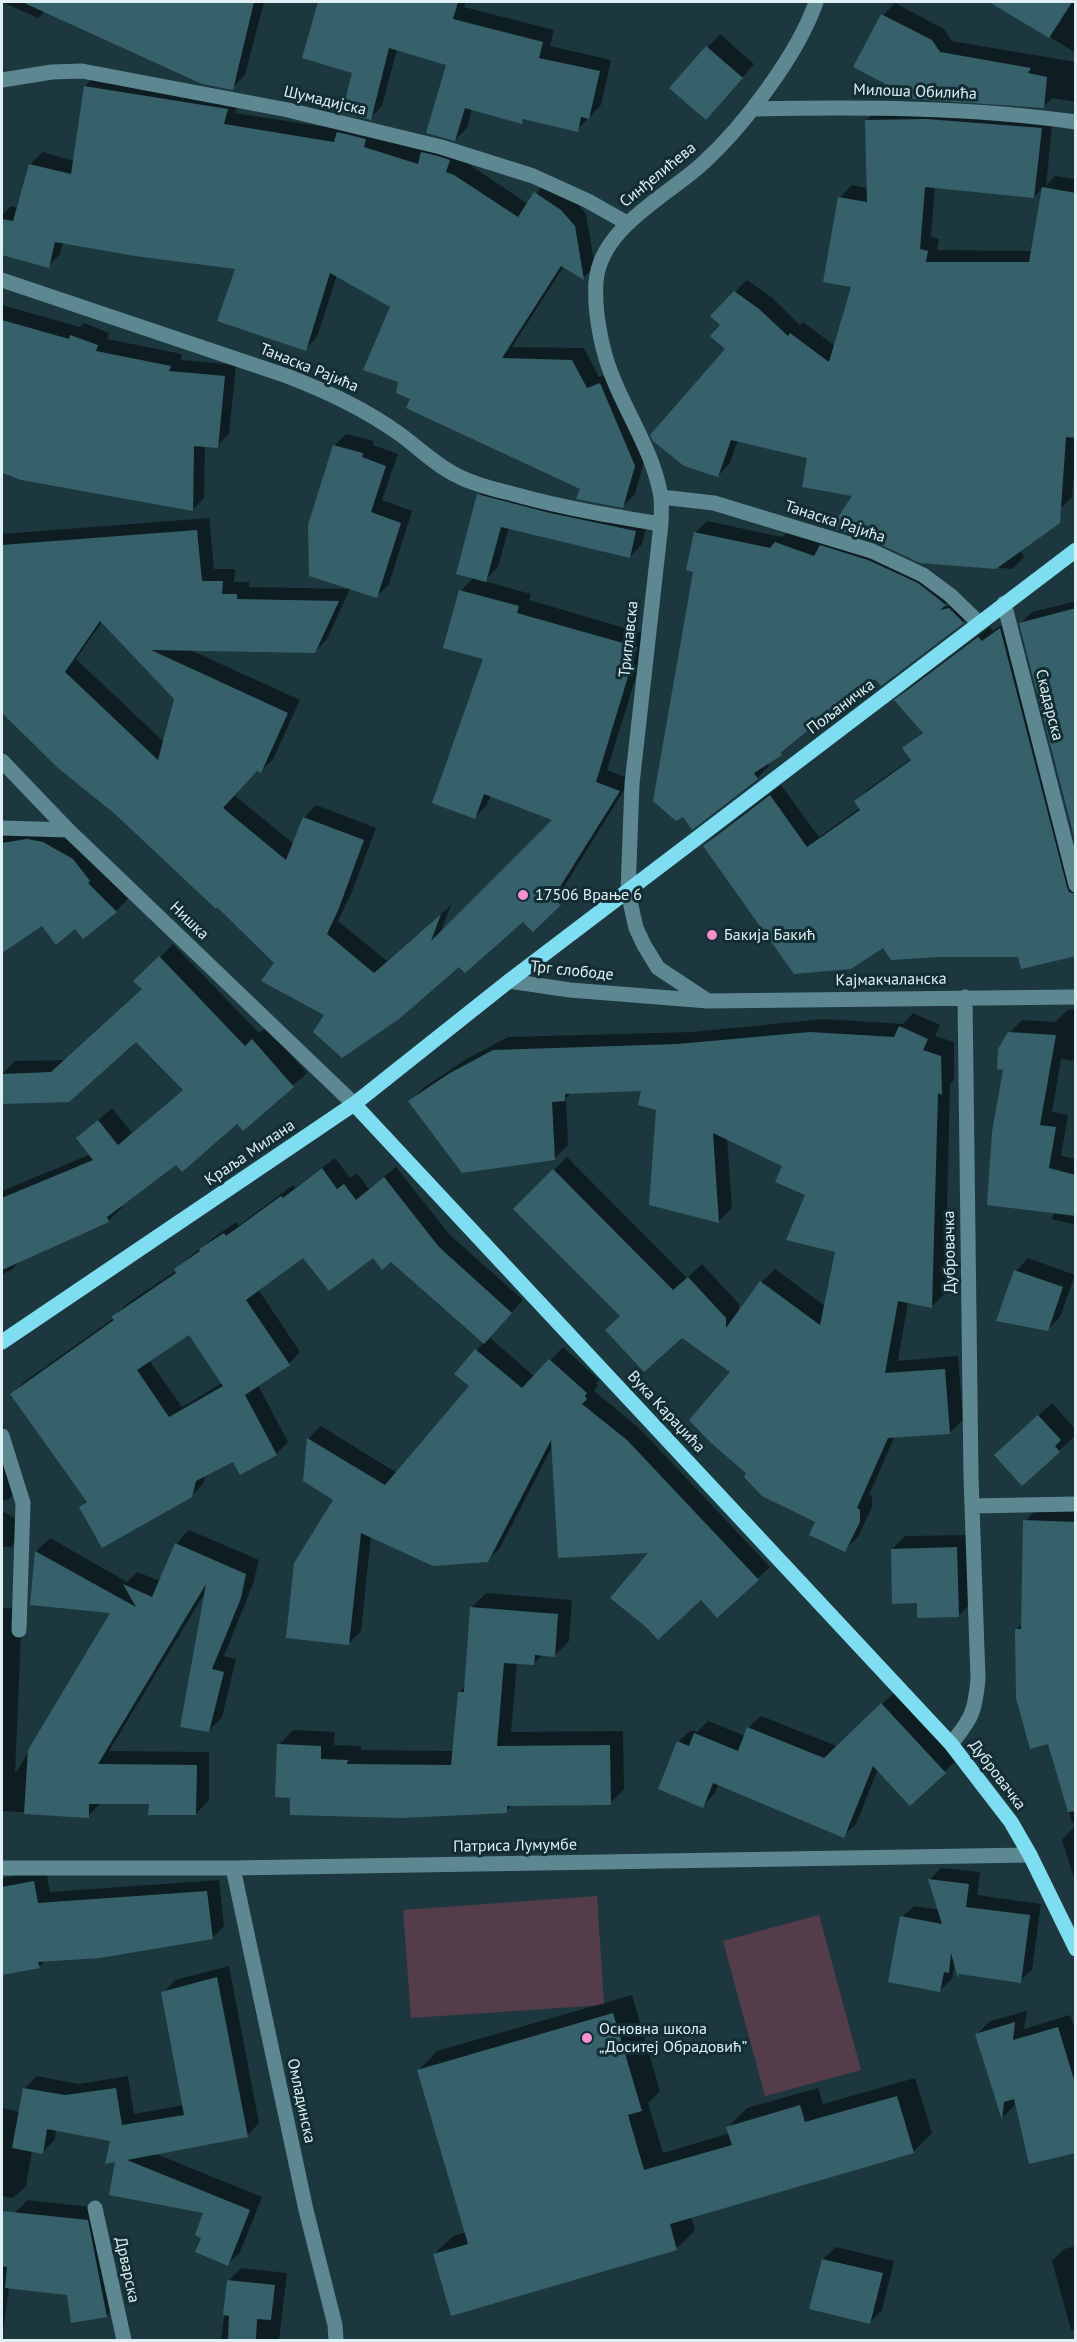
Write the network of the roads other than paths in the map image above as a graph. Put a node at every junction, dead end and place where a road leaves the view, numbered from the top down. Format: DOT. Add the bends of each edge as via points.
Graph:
graph roads {
  1 [pos="816,2"];
  2 [pos="2,80"];
  3 [pos="754,109"];
  4 [pos="1076,122"];
  5 [pos="627,223"];
  6 [pos="2,280"];
  7 [pos="661,497"];
  8 [pos="661,524"];
  9 [pos="1076,550"];
  10 [pos="1004,603"];
  11 [pos="979,623"];
  12 [pos="2,761"];
  13 [pos="2,828"];
  14 [pos="68,830"];
  15 [pos="1076,885"];
  16 [pos="628,892"];
  17 [pos="509,981"];
  18 [pos="1076,997"];
  19 [pos="965,998"];
  20 [pos="708,1001"];
  21 [pos="354,1104"];
  22 [pos="2,1342"];
  23 [pos="2,1436"];
  24 [pos="1076,1504"];
  25 [pos="972,1506"];
  26 [pos="19,1630"];
  27 [pos="951,1744"];
  28 [pos="1030,1855"];
  29 [pos="2,1868"];
  30 [pos="233,1868"];
  31 [pos="1076,1949"];
  32 [pos="95,2208"];
  33 [pos="124,2340"];
  34 [pos="336,2340"];
  1 -- 3 [label="street, Синђелићева" via="812,15"];
  2 -- 5 [label="street, Шумадијска" via="81,71 288,110 441,147 532,176"];
  3 -- 4 [label="street, Милоша Обилића" via="906,108 1021,114"];
  3 -- 5 [label="street, Синђелићева" via="703,163"];
  5 -- 7 [label="street, Синђелићева" via="607,249 596,279 598,322 614,382 645,443"];
  6 -- 8 [label="street, Танаска Рајића" via="334,394 461,478 556,505"];
  7 -- 8 [label="street, Триглавска"];
  7 -- 11 [label="street, Танаска Рајића" via="714,503 872,551 923,575"];
  8 -- 16 [label="street, Триглавска" via="632,784"];
  9 -- 10 [label="main road, Пољаничка"];
  10 -- 11 [label="main road, Пољаничка"];
  10 -- 15 [label="street, Скадарска"];
  11 -- 16 [label="main road, Пољаничка"];
  12 -- 14 [label="street, Нишка"];
  13 -- 14 [label="street"];
  14 -- 21 [label="street, Нишка"];
  16 -- 17 [label="main road, Трг слободе"];
  16 -- 20 [label="street" via="636,928 658,968"];
  17 -- 20 [label="street, Трг слободе"];
  17 -- 21 [label="main road, Краља Милана"];
  18 -- 19 [label="street, Кајмакчаланска"];
  19 -- 20 [label="street, Кајмакчаланска"];
  19 -- 25 [label="street, Дубровачка"];
  21 -- 22 [label="main road, Краља Милана"];
  21 -- 27 [label="main road, Вука Караџића"];
  23 -- 26 [label="street" via="23,1503"];
  24 -- 25 [label="street"];
  25 -- 27 [label="street, Дубровачка" via="976,1707"];
  27 -- 28 [label="main road, Дубровачка"];
  28 -- 30 [label="street, Патриса Лумумбе"];
  28 -- 31 [label="main road, Дубровачка"];
  29 -- 30 [label="street, Патриса Лумумбе"];
  30 -- 34 [label="street, Омладинска"];
  32 -- 33 [label="street, Дрварска"];
}
